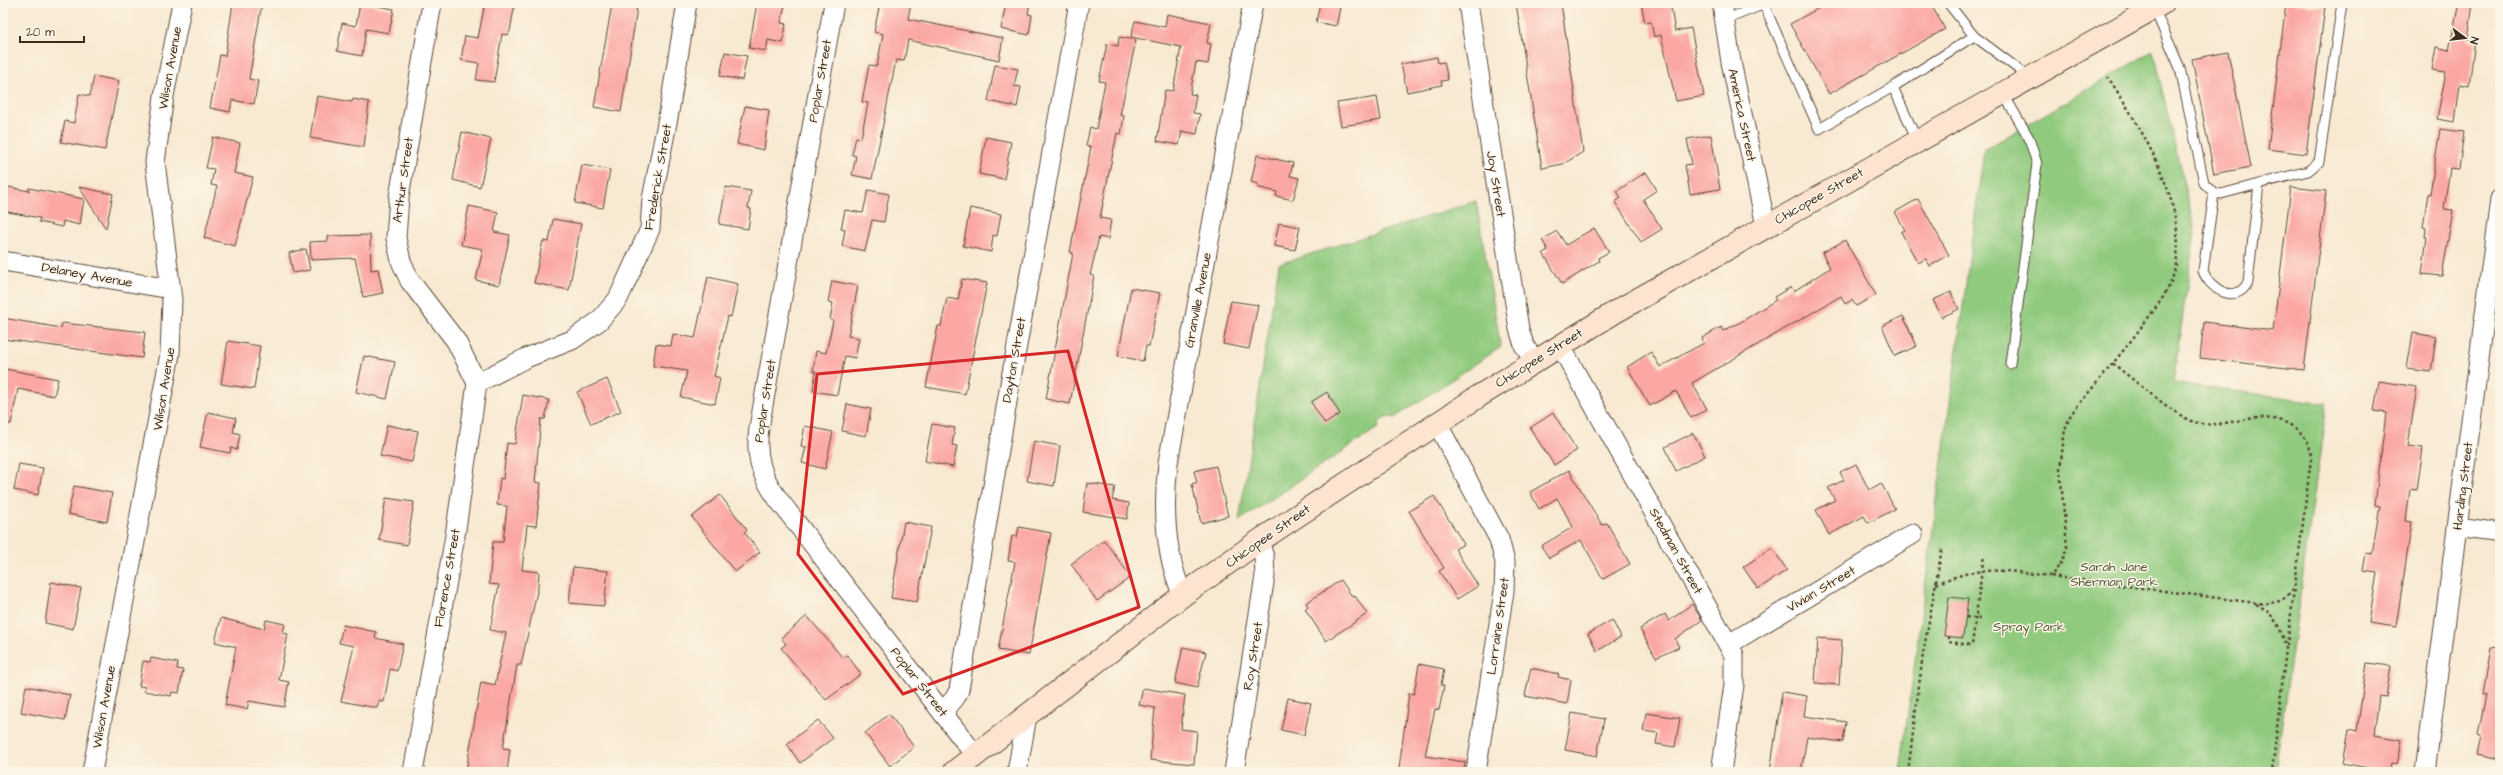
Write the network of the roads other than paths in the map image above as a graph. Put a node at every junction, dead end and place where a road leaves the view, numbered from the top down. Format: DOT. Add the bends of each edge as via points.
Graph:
graph roads {
  1 [pos="182,3"];
  2 [pos="432,3"];
  3 [pos="687,3"];
  4 [pos="834,3"];
  5 [pos="1079,3"];
  6 [pos="1254,3"];
  7 [pos="1468,3"];
  8 [pos="1948,3"];
  9 [pos="2342,3"];
  10 [pos="1766,4"];
  11 [pos="2152,7"];
  12 [pos="1724,11"];
  13 [pos="1974,36"];
  14 [pos="2029,77"];
  15 [pos="1893,88"];
  16 [pos="2002,92"];
  17 [pos="1917,140"];
  18 [pos="2259,184"];
  19 [pos="2214,193"];
  20 [pos="2500,199"];
  21 [pos="1766,226"];
  22 [pos="3,261"];
  23 [pos="171,289"];
  24 [pos="1560,345"];
  25 [pos="1534,361"];
  26 [pos="2010,364"];
  27 [pos="477,383"];
  28 [pos="1437,422"];
  29 [pos="2458,527"];
  30 [pos="2500,532"];
  31 [pos="1913,534"];
  32 [pos="1259,541"];
  33 [pos="1183,595"];
  34 [pos="1730,644"];
  35 [pos="943,712"];
  36 [pos="1027,716"];
  37 [pos="975,755"];
  38 [pos="92,772"];
  39 [pos="412,772"];
  40 [pos="954,772"];
  41 [pos="1018,772"];
  42 [pos="1234,772"];
  43 [pos="1476,772"];
  44 [pos="1721,772"];
  45 [pos="2425,772"];
  1 -- 23 [label="street, Wilson Avenue" via="164,96 155,162"];
  2 -- 27 [label="street, Arthur Street" via="399,197 396,238 401,261 410,280 456,341"];
  3 -- 27 [label="street, Frederick Street" via="652,199 650,229 618,299 599,321 572,340 526,358"];
  4 -- 35 [label="street, Poplar Street" via="792,231 759,428 758,456 761,474 774,495"];
  5 -- 35 [label="street, Dayton Street" via="958,690 953,702"];
  6 -- 33 [label="street, Granville Avenue" via="1164,496 1168,544 1174,574"];
  7 -- 25 [label="street, Joy Street" via="1520,329 1524,345"];
  8 -- 13 [label="lane"];
  9 -- 18 [label="lane" via="2321,158 2311,170"];
  10 -- 12 [label="lane"];
  10 -- 15 [label="lane" via="1819,129"];
  11 -- 14 [label="main road, Chicopee Street"];
  11 -- 19 [label="lane" via="2180,68 2204,183"];
  12 -- 21 [label="street, America Street" via="1731,62"];
  13 -- 14 [label="lane"];
  13 -- 15 [label="lane"];
  14 -- 16 [label="main road, Chicopee Street"];
  15 -- 17 [label="lane"];
  16 -- 17 [label="main road, Chicopee Street"];
  16 -- 26 [label="lane" via="2029,138 2037,164"];
  17 -- 21 [label="main road, Chicopee Street"];
  18 -- 19 [label="lane" via="2225,194"];
  18 -- 19 [label="lane" via="2248,282 2243,290 2232,294 2220,291 2206,278 2203,271"];
  20 -- 29 [label="street, Harding Street"];
  21 -- 24 [label="main road, Chicopee Street"];
  22 -- 23 [label="street, Delaney Avenue"];
  23 -- 38 [label="street, Wilson Avenue" via="172,326 164,392"];
  24 -- 25 [label="main road, Chicopee Street"];
  24 -- 34 [label="street, Stedman Street"];
  25 -- 28 [label="main road, Chicopee Street"];
  27 -- 39 [label="street, Florence Street" via="455,536"];
  28 -- 32 [label="main road, Chicopee Street"];
  28 -- 43 [label="street, Lorraine Street" via="1492,524 1502,547 1505,562 1504,591"];
  29 -- 30 [label="street"];
  29 -- 45 [label="street, Harding Street"];
  31 -- 34 [label="street, Vivian Street"];
  32 -- 33 [label="main road, Chicopee Street"];
  32 -- 42 [label="street, Roy Street" via="1264,557 1265,576"];
  33 -- 36 [label="main road, Chicopee Street"];
  34 -- 44 [label="street, Stedman Street" via="1734,655 1734,685"];
  35 -- 37 [label="street, Poplar Street"];
  36 -- 37 [label="main road, Chicopee Street"];
  36 -- 41 [label="street"];
  37 -- 40 [label="main road, Chicopee Street"];
}
